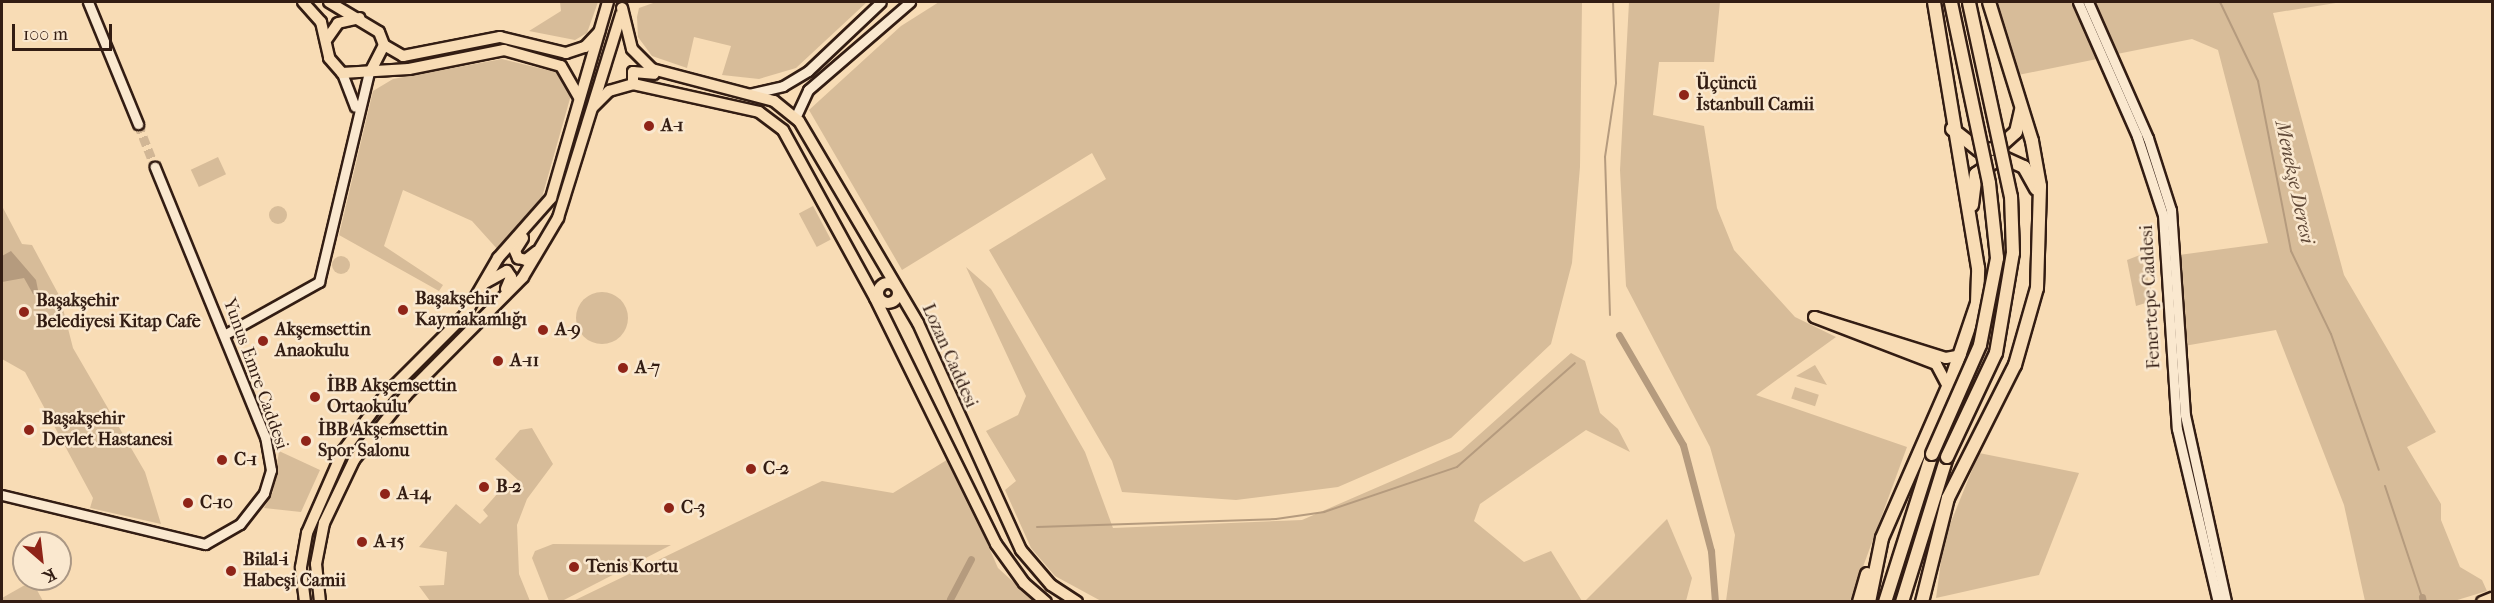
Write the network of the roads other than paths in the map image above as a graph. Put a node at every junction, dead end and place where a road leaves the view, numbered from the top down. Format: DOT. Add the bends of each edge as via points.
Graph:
graph roads {
  1 [pos="88,2"];
  2 [pos="303,2"];
  3 [pos="329,2"];
  4 [pos="608,2"];
  5 [pos="881,2"];
  6 [pos="910,2"];
  7 [pos="1934,2"];
  8 [pos="1951,2"];
  9 [pos="1969,2"];
  10 [pos="1989,2"];
  11 [pos="2078,2"];
  12 [pos="2088,2"];
  13 [pos="623,5"];
  14 [pos="606,15"];
  15 [pos="359,18"];
  16 [pos="327,39"];
  17 [pos="384,45"];
  18 [pos="370,72"];
  19 [pos="342,73"];
  20 [pos="664,75"];
  21 [pos="633,84"];
  22 [pos="748,94"];
  23 [pos="579,97"];
  24 [pos="2021,103"];
  25 [pos="593,107"];
  26 [pos="356,112"];
  27 [pos="796,116"];
  28 [pos="138,124"];
  29 [pos="1952,129"];
  30 [pos="155,167"];
  31 [pos="2042,210"];
  32 [pos="539,218"];
  33 [pos="1972,232"];
  34 [pos="545,243"];
  35 [pos="483,284"];
  36 [pos="898,286"];
  37 [pos="875,298"];
  38 [pos="494,306"];
  39 [pos="2172,334"];
  40 [pos="224,335"];
  41 [pos="1961,355"];
  42 [pos="1948,387"];
  43 [pos="2,495"];
  44 [pos="1877,557"];
  45 [pos="2493,598"];
  46 [pos="305,602"];
  47 [pos="320,602"];
  48 [pos="1046,602"];
  49 [pos="1077,602"];
  50 [pos="1859,602"];
  51 [pos="1869,602"];
  52 [pos="1885,602"];
  53 [pos="1902,602"];
  54 [pos="1922,602"];
  55 [pos="2218,602"];
  56 [pos="2226,602"];
  57 [pos="2482,602"];
  1 -- 28 [label="street"];
  2 -- 16 [label="main road"];
  3 -- 15 [label="main road"];
  4 -- 14 [label="main road"];
  5 -- 22 [label="street" via="808,71 783,86"];
  6 -- 27 [label="street" via="808,90"];
  7 -- 29 [label="highway"];
  8 -- 52 [label="highway, bridge" via="1989,183 1997,258 1980,345 1932,454"];
  9 -- 53 [label="highway, bridge" via="2011,197 2013,253 1996,353 1947,457"];
  10 -- 24 [label="highway"];
  11 -- 39 [label="street, Fenertepe Caddesi" via="2156,185 2163,215"];
  12 -- 39 [label="street, Fenertepe Caddesi" via="2160,169 2173,224"];
  13 -- 20 [label="main road" via="632,50"];
  13 -- 25 [label="main road"];
  14 -- 17 [label="main road" via="597,36 572,52 500,37 403,56"];
  14 -- 23 [label="main road"];
  15 -- 16 [label="main road" via="342,20"];
  15 -- 17 [label="main road" via="375,27"];
  16 -- 19 [label="main road" via="329,58"];
  17 -- 18 [label="main road"];
  18 -- 19 [label="main road"];
  18 -- 23 [label="main road" via="504,50 561,66"];
  18 -- 26 [label="street"];
  19 -- 26 [label="street"];
  20 -- 21 [label="main road" via="636,71 630,78"];
  20 -- 22 [label="main road"];
  21 -- 25 [label="main road" via="609,91"];
  21 -- 37 [label="main road, Lozan Caddesi" via="759,112 777,123"];
  22 -- 27 [label="main road" via="774,101"];
  23 -- 32 [label="main road" via="560,177"];
  24 -- 29 [label="highway" via="2016,132 1997,149 1979,150"];
  24 -- 31 [label="highway"];
  25 -- 34 [label="main road" via="569,193"];
  26 -- 40 [label="street" via="319,282"];
  27 -- 36 [label="main road, Lozan Caddesi"];
  29 -- 33 [label="highway"];
  30 -- 40 [label="street, Yunus Emre Caddesi"];
  31 -- 33 [label="highway" via="2024,167 2006,159 1994,162 1982,167 1971,184"];
  31 -- 54 [label="highway" via="2037,288 2027,336 1948,498"];
  32 -- 34 [label="main road" via="516,255 526,260"];
  32 -- 35 [label="main road" via="498,258"];
  33 -- 41 [label="highway" via="1977,303"];
  34 -- 38 [label="main road"];
  35 -- 38 [label="main road" via="502,270 512,277"];
  35 -- 46 [label="main road" via="465,315 386,394 343,451 307,533 301,567"];
  36 -- 37 [label="main road" via="883,286"];
  36 -- 37 [label="main road" via="895,300"];
  36 -- 49 [label="main road, Lozan Caddesi" via="1021,550 1051,585"];
  37 -- 48 [label="main road, Lozan Caddesi" via="996,544 1024,583"];
  38 -- 47 [label="main road" via="406,394 354,460 324,523 316,564"];
  39 -- 55 [label="street, Fenertepe Caddesi" via="2182,453"];
  39 -- 56 [label="street, Fenertepe Caddesi" via="2192,459"];
  40 -- 43 [label="street, Yunus Emre Caddesi" via="265,437 271,470 260,502 227,534 198,544"];
  41 -- 42 [label="highway"];
  41 -- 42 [label="main road" via="1946,358 1814,317 1936,364"];
  42 -- 44 [label="highway" via="1899,492"];
  44 -- 50 [label="highway"];
  44 -- 51 [label="highway"];
  45 -- 57 [label="main road"];
}
